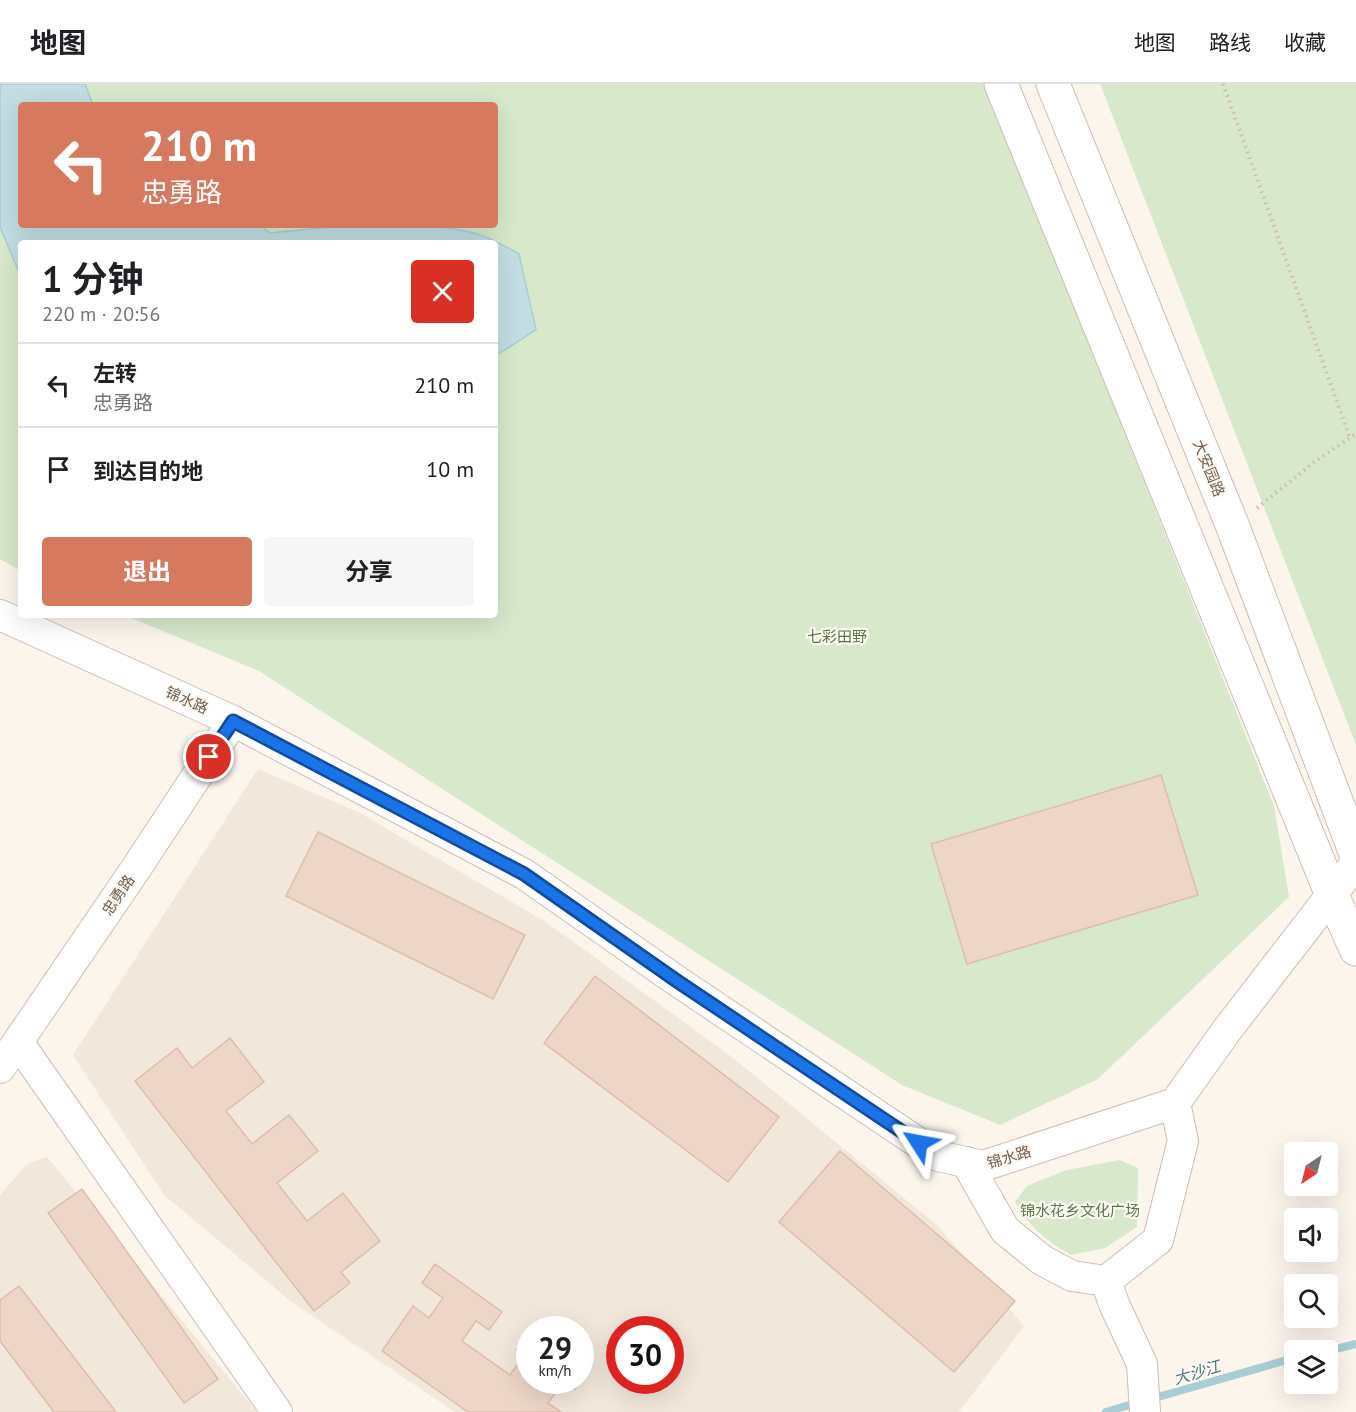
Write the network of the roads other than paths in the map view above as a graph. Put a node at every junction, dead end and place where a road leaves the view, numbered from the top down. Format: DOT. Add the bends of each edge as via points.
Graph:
graph roads {
  1 [pos="1002,84"];
  2 [pos="1053,84"];
  3 [pos="0,615"];
  4 [pos="233,721"];
  5 [pos="1356,854"];
  6 [pos="1356,863"];
  7 [pos="1332,895"];
  8 [pos="1356,949"];
  9 [pos="18,1042"];
  10 [pos="0,1068"];
  11 [pos="1175,1103"];
  12 [pos="966,1162"];
  13 [pos="1106,1281"];
  14 [pos="277,1412"];
  15 [pos="1145,1412"];
  1 -- 7 [label="street"];
  2 -- 5 [label="street, 大安园路" via="1233,528"];
  3 -- 4 [label="street, 锦水路"];
  4 -- 9 [label="street, 忠勇路"];
  4 -- 12 [label="street, 锦水路" via="524,874 938,1156"];
  6 -- 7 [label="street"];
  7 -- 8 [label="street"];
  7 -- 11 [label="street"];
  9 -- 10 [label="street, 忠勇路"];
  9 -- 14 [label="street"];
  11 -- 12 [label="street, 锦水路" via="983,1166"];
  11 -- 13 [label="street" via="1184,1141 1158,1240"];
  12 -- 13 [label="street" via="1005,1230 1042,1260 1072,1276"];
  13 -- 15 [label="street" via="1142,1364"];
}
